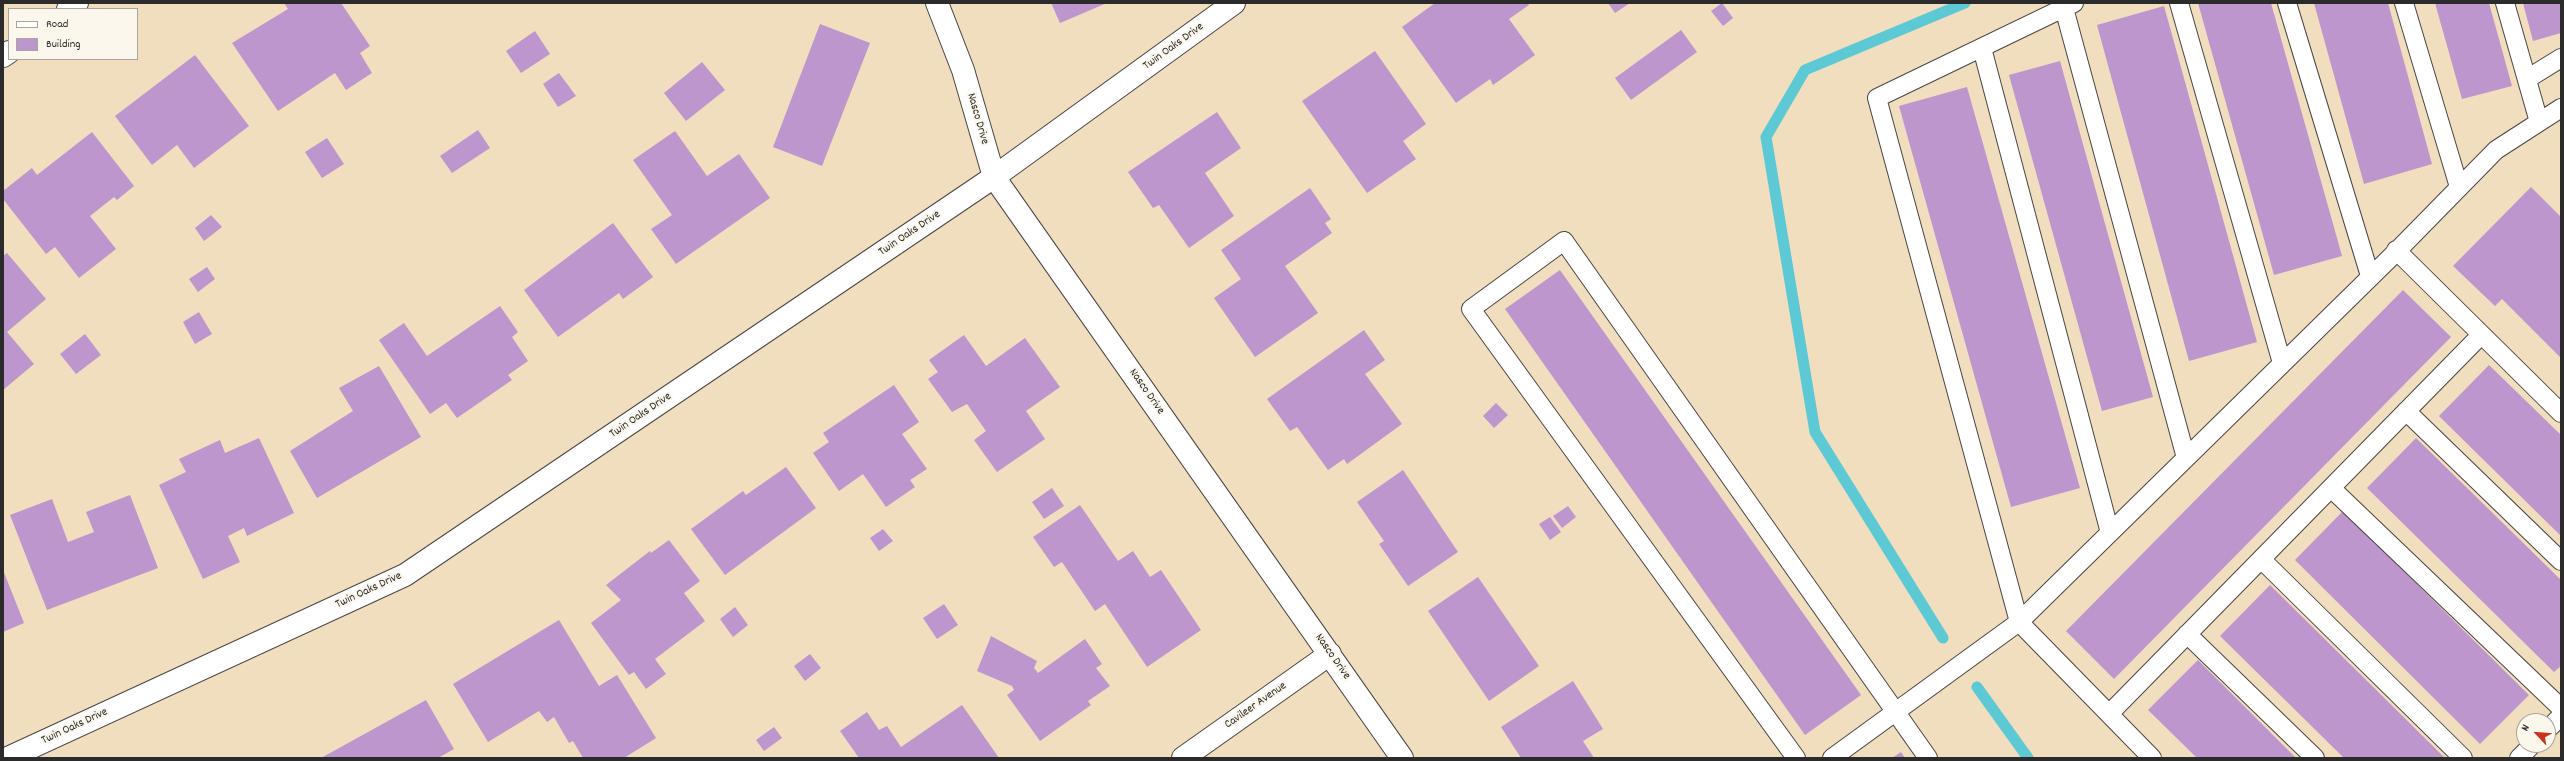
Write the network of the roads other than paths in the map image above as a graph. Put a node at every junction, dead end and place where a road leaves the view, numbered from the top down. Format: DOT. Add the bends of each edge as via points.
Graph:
graph roads {
  1 [pos="937,3"];
  2 [pos="1234,3"];
  3 [pos="2179,3"];
  4 [pos="2287,3"];
  5 [pos="2404,3"];
  6 [pos="2505,3"];
  7 [pos="2069,6"];
  8 [pos="1982,48"];
  9 [pos="2561,58"];
  10 [pos="2527,79"];
  11 [pos="2561,108"];
  12 [pos="2539,122"];
  13 [pos="994,177"];
  14 [pos="2459,186"];
  15 [pos="2396,250"];
  16 [pos="2370,276"];
  17 [pos="2481,335"];
  18 [pos="2282,363"];
  19 [pos="2406,412"];
  20 [pos="2561,413"];
  21 [pos="2186,458"];
  22 [pos="2331,488"];
  23 [pos="2110,533"];
  24 [pos="2261,559"];
  25 [pos="2561,561"];
  26 [pos="2019,622"];
  27 [pos="2187,634"];
  28 [pos="1330,654"];
  29 [pos="2561,708"];
  30 [pos="1896,710"];
  31 [pos="2109,714"];
  32 [pos="8,758"];
  33 [pos="1183,758"];
  34 [pos="1402,758"];
  35 [pos="1796,758"];
  36 [pos="1832,758"];
  37 [pos="1928,758"];
  38 [pos="2152,758"];
  39 [pos="2315,758"];
  40 [pos="2463,758"];
  1 -- 13 [label="street, Nasco Drive" via="963,70"];
  2 -- 13 [label="street, Twin Oaks Drive"];
  3 -- 18 [label="lane"];
  4 -- 16 [label="lane"];
  5 -- 14 [label="lane"];
  6 -- 10 [label="lane"];
  7 -- 8 [label="lane"];
  7 -- 21 [label="lane"];
  8 -- 23 [label="lane"];
  8 -- 26 [label="lane" via="1877,98"];
  9 -- 10 [label="lane"];
  10 -- 12 [label="lane"];
  11 -- 12 [label="lane"];
  12 -- 14 [label="lane" via="2496,150"];
  13 -- 28 [label="street, Nasco Drive"];
  13 -- 32 [label="street, Twin Oaks Drive" via="405,575"];
  14 -- 15 [label="lane"];
  15 -- 16 [label="lane"];
  15 -- 17 [label="lane"];
  16 -- 18 [label="lane"];
  17 -- 19 [label="lane"];
  17 -- 20 [label="lane"];
  18 -- 21 [label="lane"];
  19 -- 22 [label="lane"];
  19 -- 25 [label="lane"];
  21 -- 23 [label="lane"];
  22 -- 24 [label="lane"];
  22 -- 29 [label="lane"];
  23 -- 26 [label="lane"];
  24 -- 27 [label="lane"];
  24 -- 40 [label="lane"];
  26 -- 30 [label="lane"];
  26 -- 31 [label="lane"];
  27 -- 31 [label="lane"];
  27 -- 39 [label="lane"];
  28 -- 33 [label="street, Cavileer Avenue"];
  28 -- 34 [label="street, Nasco Drive"];
  30 -- 35 [label="lane" via="1564,242 1471,309"];
  30 -- 36 [label="lane"];
  30 -- 37 [label="lane"];
  31 -- 38 [label="lane"];
}
